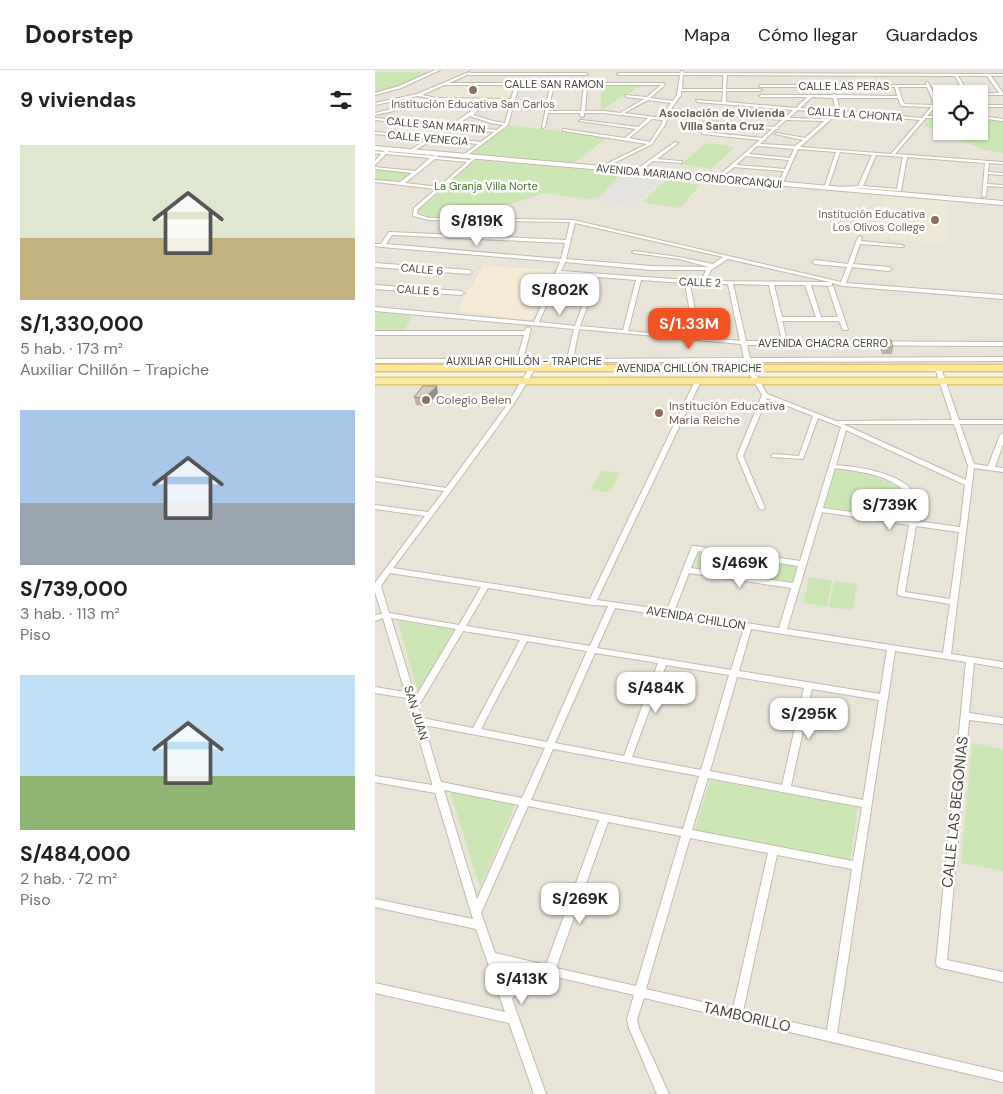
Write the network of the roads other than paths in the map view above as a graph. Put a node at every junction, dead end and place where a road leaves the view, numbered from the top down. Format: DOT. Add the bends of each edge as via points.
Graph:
graph roads {
  1 [pos="438,70"];
  2 [pos="475,70"];
  3 [pos="826,70"];
  4 [pos="919,70"];
  5 [pos="587,72"];
  6 [pos="619,72"];
  7 [pos="682,72"];
  8 [pos="466,74"];
  9 [pos="725,75"];
  10 [pos="758,75"];
  11 [pos="923,75"];
  12 [pos="956,75"];
  13 [pos="988,75"];
  14 [pos="1003,75"];
  15 [pos="828,76"];
  16 [pos="445,84"];
  17 [pos="517,84"];
  18 [pos="552,84"];
  19 [pos="585,84"];
  20 [pos="618,84"];
  21 [pos="962,85"];
  22 [pos="831,86"];
  23 [pos="896,86"];
  24 [pos="928,86"];
  25 [pos="760,88"];
  26 [pos="680,90"];
  27 [pos="725,90"];
  28 [pos="375,94"];
  29 [pos="988,94"];
  30 [pos="1003,94"];
  31 [pos="418,95"];
  32 [pos="933,95"];
  33 [pos="626,96"];
  34 [pos="761,96"];
  35 [pos="810,97"];
  36 [pos="835,98"];
  37 [pos="900,98"];
  38 [pos="437,99"];
  39 [pos="647,99"];
  40 [pos="480,100"];
  41 [pos="513,100"];
  42 [pos="697,101"];
  43 [pos="674,102"];
  44 [pos="375,104"];
  45 [pos="724,104"];
  46 [pos="933,106"];
  47 [pos="988,106"];
  48 [pos="1003,106"];
  49 [pos="762,107"];
  50 [pos="933,107"];
  51 [pos="668,110"];
  52 [pos="797,110"];
  53 [pos="546,112"];
  54 [pos="582,112"];
  55 [pos="708,113"];
  56 [pos="375,114"];
  57 [pos="620,114"];
  58 [pos="837,114"];
  59 [pos="470,115"];
  60 [pos="988,117"];
  61 [pos="651,118"];
  62 [pos="925,118"];
  63 [pos="933,118"];
  64 [pos="1003,118"];
  65 [pos="375,119"];
  66 [pos="664,119"];
  67 [pos="787,119"];
  68 [pos="828,120"];
  69 [pos="581,121"];
  70 [pos="492,122"];
  71 [pos="706,122"];
  72 [pos="507,124"];
  73 [pos="453,126"];
  74 [pos="543,127"];
  75 [pos="639,128"];
  76 [pos="777,128"];
  77 [pos="484,129"];
  78 [pos="498,131"];
  79 [pos="375,133"];
  80 [pos="777,134"];
  81 [pos="431,138"];
  82 [pos="765,138"];
  83 [pos="807,138"];
  84 [pos="626,139"];
  85 [pos="651,142"];
  86 [pos="676,142"];
  87 [pos="482,143"];
  88 [pos="758,145"];
  89 [pos="375,148"];
  90 [pos="796,148"];
  91 [pos="386,151"];
  92 [pos="411,151"];
  93 [pos="838,151"];
  94 [pos="375,152"];
  95 [pos="874,154"];
  96 [pos="746,155"];
  97 [pos="892,155"];
  98 [pos="437,156"];
  99 [pos="464,156"];
  100 [pos="905,156"];
  101 [pos="791,158"];
  102 [pos="473,159"];
  103 [pos="652,160"];
  104 [pos="680,162"];
  105 [pos="987,162"];
  106 [pos="375,164"];
  107 [pos="1003,164"];
  108 [pos="734,166"];
  109 [pos="375,168"];
  110 [pos="600,169"];
  111 [pos="786,170"];
  112 [pos="417,172"];
  113 [pos="636,172"];
  114 [pos="986,173"];
  115 [pos="1003,174"];
  116 [pos="718,179"];
  117 [pos="375,181"];
  118 [pos="401,184"];
  119 [pos="780,184"];
  120 [pos="985,185"];
  121 [pos="1003,186"];
  122 [pos="860,187"];
  123 [pos="439,188"];
  124 [pos="828,188"];
  125 [pos="984,196"];
  126 [pos="1003,203"];
  127 [pos="447,220"];
  128 [pos="573,221"];
  129 [pos="440,236"];
  130 [pos="568,242"];
  131 [pos="375,245"];
  132 [pos="382,246"];
  133 [pos="902,246"];
  134 [pos="634,252"];
  135 [pos="727,257"];
  136 [pos="563,261"];
  137 [pos="815,262"];
  138 [pos="375,265"];
  139 [pos="850,265"];
  140 [pos="711,268"];
  141 [pos="889,268"];
  142 [pos="469,272"];
  143 [pos="558,272"];
  144 [pos="596,275"];
  145 [pos="639,279"];
  146 [pos="687,282"];
  147 [pos="703,282"];
  148 [pos="730,283"];
  149 [pos="771,284"];
  150 [pos="843,284"];
  151 [pos="808,285"];
  152 [pos="375,287"];
  153 [pos="831,287"];
  154 [pos="461,293"];
  155 [pos="1003,298"];
  156 [pos="375,309"];
  157 [pos="779,319"];
  158 [pos="819,319"];
  159 [pos="842,319"];
  160 [pos="533,323"];
  161 [pos="577,327"];
  162 [pos="845,329"];
  163 [pos="625,332"];
  164 [pos="375,333"];
  165 [pos="526,333"];
  166 [pos="697,338"];
  167 [pos="744,343"];
  168 [pos="785,343"];
  169 [pos="867,343"];
  170 [pos="1003,344"];
  171 [pos="871,359"];
  172 [pos="1003,359"];
  173 [pos="375,361"];
  174 [pos="519,361"];
  175 [pos="569,364"];
  176 [pos="748,364"];
  177 [pos="375,368"];
  178 [pos="489,368"];
  179 [pos="532,368"];
  180 [pos="938,368"];
  181 [pos="1003,368"];
  182 [pos="375,381"];
  183 [pos="485,381"];
  184 [pos="525,381"];
  185 [pos="698,381"];
  186 [pos="757,381"];
  187 [pos="942,381"];
  188 [pos="1003,381"];
  189 [pos="765,395"];
  190 [pos="816,416"];
  191 [pos="834,422"];
  192 [pos="1003,422"];
  193 [pos="956,423"];
  194 [pos="844,427"];
  195 [pos="1003,435"];
  196 [pos="1000,449"];
  197 [pos="774,456"];
  198 [pos="832,466"];
  199 [pos="971,466"];
  200 [pos="991,468"];
  201 [pos="1003,470"];
  202 [pos="375,479"];
  203 [pos="969,484"];
  204 [pos="449,490"];
  205 [pos="375,507"];
  206 [pos="761,508"];
  207 [pos="819,510"];
  208 [pos="428,514"];
  209 [pos="914,523"];
  210 [pos="963,530"];
  211 [pos="803,564"];
  212 [pos="388,570"];
  213 [pos="687,570"];
  214 [pos="376,586"];
  215 [pos="486,586"];
  216 [pos="796,586"];
  217 [pos="592,602"];
  218 [pos="954,602"];
  219 [pos="612,605"];
  220 [pos="669,614"];
  221 [pos="386,615"];
  222 [pos="375,618"];
  223 [pos="748,626"];
  224 [pos="462,627"];
  225 [pos="782,631"];
  226 [pos="525,638"];
  227 [pos="891,648"];
  228 [pos="592,649"];
  229 [pos="947,657"];
  230 [pos="970,660"];
  231 [pos="663,661"];
  232 [pos="1003,665"];
  233 [pos="734,673"];
  234 [pos="809,685"];
  235 [pos="375,690"];
  236 [pos="411,696"];
  237 [pos="883,698"];
  238 [pos="414,707"];
  239 [pos="965,716"];
  240 [pos="418,721"];
  241 [pos="1003,721"];
  242 [pos="476,732"];
  243 [pos="550,745"];
  244 [pos="627,760"];
  245 [pos="704,774"];
  246 [pos="375,779"];
  247 [pos="437,787"];
  248 [pos="786,789"];
  249 [pos="525,802"];
  250 [pos="867,804"];
  251 [pos="605,817"];
  252 [pos="686,833"];
  253 [pos="773,850"];
  254 [pos="857,866"];
  255 [pos="375,903"];
  256 [pos="476,912"];
  257 [pos="480,925"];
  258 [pos="491,957"];
  259 [pos="550,970"];
  260 [pos="1003,977"];
  261 [pos="375,988"];
  262 [pos="639,992"];
  263 [pos="506,998"];
  264 [pos="737,1014"];
  265 [pos="513,1019"];
  266 [pos="831,1036"];
  267 [pos="1003,1077"];
  268 [pos="541,1094"];
  269 [pos="663,1094"];
  1 -- 28 [label="street"];
  2 -- 8 [label="street"];
  3 -- 15 [label="street"];
  4 -- 11 [label="street"];
  5 -- 8 [label="street"];
  5 -- 19 [label="street"];
  6 -- 7 [label="street"];
  6 -- 20 [label="street"];
  7 -- 9 [label="street"];
  7 -- 26 [label="street"];
  8 -- 16 [label="street"];
  9 -- 10 [label="street"];
  9 -- 27 [label="street"];
  10 -- 15 [label="street"];
  10 -- 25 [label="street"];
  11 -- 12 [label="street"];
  11 -- 15 [label="street"];
  11 -- 24 [label="street"];
  12 -- 13 [label="street"];
  12 -- 21 [label="street"];
  13 -- 14 [label="street"];
  13 -- 30 [label="street"];
  15 -- 22 [label="street"];
  16 -- 17 [label="street, CALLE SAN RAMON"];
  16 -- 31 [label="street"];
  17 -- 18 [label="street, CALLE SAN RAMON"];
  17 -- 41 [label="street"];
  18 -- 19 [label="street, CALLE SAN RAMON"];
  18 -- 53 [label="street"];
  19 -- 20 [label="street, CALLE SAN RAMON"];
  19 -- 54 [label="street"];
  20 -- 39 [label="street, CALLE SAN RAMON" via="663,84"];
  22 -- 23 [label="street, CALLE LAS PERAS"];
  22 -- 25 [label="street, CALLE LAS PERAS"];
  22 -- 36 [label="street"];
  23 -- 24 [label="street, CALLE LAS PERAS"];
  23 -- 37 [label="street"];
  24 -- 32 [label="street"];
  25 -- 27 [label="street, CALLE LAS PERAS"];
  25 -- 34 [label="street"];
  26 -- 27 [label="street, CALLE LAS PERAS"];
  26 -- 43 [label="street"];
  27 -- 45 [label="street"];
  29 -- 30 [label="street"];
  31 -- 38 [label="street"];
  31 -- 44 [label="street"];
  33 -- 39 [label="street"];
  34 -- 35 [label="street"];
  34 -- 49 [label="street"];
  35 -- 36 [label="street"];
  35 -- 52 [label="street"];
  36 -- 37 [label="street"];
  36 -- 58 [label="street"];
  37 -- 46 [label="street" via="903,105"];
  38 -- 40 [label="street"];
  38 -- 56 [label="street"];
  39 -- 43 [label="street"];
  39 -- 57 [label="street"];
  40 -- 41 [label="street"];
  40 -- 59 [label="street"];
  41 -- 72 [label="street"];
  42 -- 45 [label="street, CALLE LA CHONTA"];
  43 -- 51 [label="street"];
  45 -- 49 [label="street, CALLE LA CHONTA"];
  47 -- 48 [label="street"];
  49 -- 52 [label="street, CALLE LA CHONTA"];
  50 -- 62 [label="street"];
  51 -- 55 [label="street"];
  51 -- 66 [label="street"];
  52 -- 58 [label="street, CALLE LA CHONTA"];
  52 -- 67 [label="street"];
  53 -- 54 [label="street"];
  53 -- 74 [label="street"];
  54 -- 57 [label="street"];
  54 -- 69 [label="street"];
  55 -- 67 [label="street"];
  55 -- 71 [label="street"];
  57 -- 61 [label="street"];
  58 -- 62 [label="street, CALLE LA CHONTA"];
  58 -- 68 [label="street"];
  59 -- 70 [label="street"];
  59 -- 73 [label="street"];
  60 -- 64 [label="street"];
  61 -- 66 [label="street"];
  61 -- 75 [label="street"];
  62 -- 63 [label="street, CALLE LA CHONTA"];
  62 -- 97 [label="street"];
  65 -- 73 [label="street, CALLE SAN MARTIN"];
  66 -- 85 [label="street"];
  67 -- 68 [label="street"];
  67 -- 76 [label="street"];
  68 -- 83 [label="street"];
  69 -- 75 [label="street"];
  69 -- 84 [label="street" via="564,130"];
  70 -- 72 [label="street"];
  70 -- 77 [label="street"];
  71 -- 76 [label="street"];
  71 -- 82 [label="street" via="703,133"];
  72 -- 78 [label="street"];
  73 -- 77 [label="street, CALLE SAN MARTIN"];
  73 -- 81 [label="street"];
  75 -- 84 [label="street"];
  76 -- 82 [label="street"];
  77 -- 78 [label="street, CALLE SAN MARTIN"];
  78 -- 87 [label="street"];
  79 -- 81 [label="street, CALLE VENECIA"];
  80 -- 83 [label="street"];
  81 -- 87 [label="street, CALLE VENECIA"];
  81 -- 92 [label="street"];
  82 -- 88 [label="street"];
  83 -- 90 [label="street"];
  84 -- 85 [label="street"];
  85 -- 110 [label="street"];
  86 -- 103 [label="street"];
  87 -- 99 [label="street"];
  88 -- 90 [label="street"];
  88 -- 96 [label="street"];
  89 -- 91 [label="street, AVENIDA MARIANO CONDORCANQUI"];
  90 -- 93 [label="street"];
  90 -- 101 [label="street"];
  91 -- 92 [label="street, AVENIDA MARIANO CONDORCANQUI"];
  91 -- 94 [label="street, AVENIDA MARIANO CONDORCANQUI"];
  91 -- 98 [label="street, AVENIDA MARIANO CONDORCANQUI"];
  91 -- 106 [label="street"];
  92 -- 98 [label="street, AVENIDA MARIANO CONDORCANQUI"];
  93 -- 95 [label="street"];
  93 -- 124 [label="street"];
  95 -- 97 [label="street"];
  95 -- 122 [label="street"];
  96 -- 101 [label="street"];
  96 -- 108 [label="street"];
  97 -- 100 [label="street"];
  98 -- 99 [label="street, AVENIDA MARIANO CONDORCANQUI"];
  98 -- 102 [label="street, AVENIDA MARIANO CONDORCANQUI"];
  98 -- 112 [label="street"];
  99 -- 102 [label="street, AVENIDA MARIANO CONDORCANQUI"];
  100 -- 105 [label="street"];
  100 -- 122 [label="street" via="899,190"];
  101 -- 111 [label="street"];
  102 -- 110 [label="street, AVENIDA MARIANO CONDORCANQUI"];
  102 -- 123 [label="street"];
  103 -- 104 [label="street"];
  103 -- 113 [label="street"];
  105 -- 107 [label="street"];
  105 -- 114 [label="street"];
  108 -- 111 [label="street"];
  108 -- 116 [label="street"];
  109 -- 112 [label="street"];
  110 -- 113 [label="street, AVENIDA MARIANO CONDORCANQUI"];
  111 -- 119 [label="street"];
  112 -- 118 [label="street"];
  113 -- 116 [label="street, AVENIDA MARIANO CONDORCANQUI"];
  114 -- 115 [label="street"];
  114 -- 120 [label="street"];
  116 -- 119 [label="street, AVENIDA MARIANO CONDORCANQUI"];
  117 -- 118 [label="street"];
  118 -- 123 [label="street"];
  119 -- 124 [label="street, AVENIDA MARIANO CONDORCANQUI"];
  120 -- 121 [label="street"];
  120 -- 125 [label="street"];
  122 -- 124 [label="street"];
  123 -- 127 [label="street" via="416,209 415,215"];
  124 -- 126 [label="street, AVENIDA MARIANO CONDORCANQUI"];
  127 -- 128 [label="street"];
  127 -- 129 [label="street"];
  128 -- 130 [label="street"];
  128 -- 135 [label="street"];
  129 -- 130 [label="street"];
  129 -- 132 [label="street" via="391,233"];
  130 -- 136 [label="street"];
  131 -- 132 [label="street"];
  132 -- 136 [label="street"];
  133 -- 139 [label="street" via="859,240"];
  134 -- 140 [label="street" via="679,258"];
  135 -- 140 [label="street"];
  135 -- 150 [label="street"];
  136 -- 140 [label="street" via="651,268"];
  136 -- 143 [label="street"];
  137 -- 139 [label="street"];
  138 -- 142 [label="street, CALLE 6"];
  139 -- 141 [label="street"];
  139 -- 150 [label="street"];
  140 -- 147 [label="street"];
  143 -- 144 [label="street, CALLE 2"];
  143 -- 160 [label="street"];
  144 -- 145 [label="street, CALLE 2"];
  144 -- 161 [label="street"];
  145 -- 146 [label="street, CALLE 2"];
  145 -- 163 [label="street"];
  146 -- 147 [label="street, CALLE 2"];
  146 -- 166 [label="street"];
  147 -- 148 [label="street, CALLE 2"];
  148 -- 149 [label="street, CALLE 2"];
  148 -- 167 [label="street"];
  149 -- 151 [label="street, CALLE 2"];
  149 -- 157 [label="street"];
  150 -- 151 [label="street, CALLE 2"];
  150 -- 155 [label="street"];
  151 -- 158 [label="street"];
  152 -- 154 [label="street, CALLE 5"];
  153 -- 159 [label="street"];
  156 -- 160 [label="street, AVENIDA CHACRA CERRO"];
  157 -- 158 [label="street"];
  157 -- 168 [label="street"];
  158 -- 159 [label="street"];
  159 -- 162 [label="street"];
  160 -- 161 [label="street, AVENIDA CHACRA CERRO"];
  160 -- 165 [label="street"];
  161 -- 163 [label="street, AVENIDA CHACRA CERRO"];
  161 -- 175 [label="street"];
  163 -- 166 [label="street, AVENIDA CHACRA CERRO"];
  164 -- 165 [label="street"];
  165 -- 174 [label="street"];
  166 -- 167 [label="street, AVENIDA CHACRA CERRO"];
  167 -- 168 [label="street, AVENIDA CHACRA CERRO"];
  167 -- 176 [label="street"];
  168 -- 169 [label="street, AVENIDA CHACRA CERRO"];
  169 -- 170 [label="street, AVENIDA CHACRA CERRO"];
  169 -- 171 [label="street"];
  171 -- 172 [label="street"];
  171 -- 176 [label="street"];
  173 -- 174 [label="street, AUXILIAR CHILLÓN - TRAPICHE"];
  174 -- 175 [label="street, AUXILIAR CHILLÓN - TRAPICHE"];
  175 -- 176 [label="main road, AVENIDA CHILLÓN TRAPICHE"];
  175 -- 179 [label="main road, AVENIDA CHILLÓN TRAPICHE"];
  176 -- 180 [label="main road, AVENIDA CHILLÓN TRAPICHE"];
  176 -- 186 [label="street"];
  177 -- 178 [label="main road, AVENIDA CHILLÓN TRAPICHE"];
  178 -- 179 [label="main road, AVENIDA CHILLÓN TRAPICHE"];
  178 -- 183 [label="main road"];
  179 -- 184 [label="street, SAN JUAN"];
  180 -- 181 [label="main road, AVENIDA CHILLÓN TRAPICHE"];
  180 -- 187 [label="street"];
  182 -- 183 [label="main road, AVENIDA CHILLÓN TRAPICHE"];
  183 -- 184 [label="main road, AVENIDA CHILLÓN TRAPICHE"];
  184 -- 185 [label="main road, AVENIDA CHILLÓN TRAPICHE"];
  184 -- 204 [label="street, SAN JUAN"];
  185 -- 186 [label="main road, AVENIDA CHILLÓN TRAPICHE"];
  185 -- 217 [label="street"];
  186 -- 187 [label="main road, AVENIDA CHILLÓN TRAPICHE"];
  186 -- 189 [label="street"];
  187 -- 188 [label="main road, AVENIDA CHILLÓN TRAPICHE"];
  187 -- 193 [label="street"];
  189 -- 190 [label="street"];
  189 -- 206 [label="street" via="740,456"];
  190 -- 191 [label="street"];
  190 -- 197 [label="street" via="801,458"];
  191 -- 193 [label="street"];
  191 -- 194 [label="street"];
  192 -- 193 [label="street"];
  193 -- 199 [label="street"];
  194 -- 198 [label="street"];
  194 -- 203 [label="street"];
  195 -- 196 [label="street"];
  196 -- 200 [label="street"];
  198 -- 207 [label="street"];
  198 -- 209 [label="street" via="872,472 906,487 917,501"];
  199 -- 200 [label="street"];
  199 -- 203 [label="street"];
  200 -- 201 [label="street"];
  202 -- 204 [label="street"];
  203 -- 210 [label="street"];
  204 -- 208 [label="street, SAN JUAN"];
  205 -- 208 [label="street"];
  207 -- 209 [label="street"];
  207 -- 211 [label="street"];
  208 -- 212 [label="street, SAN JUAN"];
  209 -- 210 [label="street"];
  209 -- 218 [label="street" via="901,594"];
  210 -- 218 [label="street"];
  211 -- 213 [label="street" via="695,548"];
  211 -- 216 [label="street"];
  212 -- 214 [label="street, SAN JUAN"];
  212 -- 215 [label="street, AVENIDA CHILLON"];
  213 -- 216 [label="street"];
  213 -- 220 [label="street"];
  214 -- 221 [label="street, SAN JUAN"];
  215 -- 217 [label="street, AVENIDA CHILLON"];
  215 -- 224 [label="street"];
  216 -- 225 [label="street"];
  217 -- 219 [label="street, AVENIDA CHILLON"];
  218 -- 229 [label="street"];
  219 -- 220 [label="street, AVENIDA CHILLON"];
  219 -- 228 [label="street"];
  220 -- 223 [label="street, AVENIDA CHILLON"];
  221 -- 222 [label="street"];
  221 -- 224 [label="street"];
  221 -- 236 [label="street, SAN JUAN"];
  223 -- 225 [label="street, AVENIDA CHILLON"];
  223 -- 233 [label="street"];
  224 -- 226 [label="street"];
  224 -- 238 [label="street"];
  225 -- 227 [label="street, AVENIDA CHILLON"];
  226 -- 228 [label="street"];
  226 -- 242 [label="street"];
  227 -- 229 [label="street, AVENIDA CHILLON"];
  227 -- 237 [label="street"];
  228 -- 231 [label="street"];
  228 -- 243 [label="street"];
  229 -- 230 [label="street, AVENIDA CHILLON"];
  230 -- 232 [label="street, AVENIDA CHILLON"];
  230 -- 239 [label="street, CALLE LAS BEGONIAS"];
  231 -- 233 [label="street"];
  231 -- 244 [label="street"];
  233 -- 234 [label="street"];
  233 -- 245 [label="street"];
  234 -- 237 [label="street"];
  234 -- 248 [label="street"];
  235 -- 236 [label="street"];
  236 -- 238 [label="street, SAN JUAN"];
  237 -- 250 [label="street"];
  238 -- 240 [label="street, SAN JUAN"];
  239 -- 241 [label="street"];
  239 -- 260 [label="street, CALLE LAS BEGONIAS" via="941,963"];
  240 -- 242 [label="street"];
  240 -- 247 [label="street, SAN JUAN"];
  242 -- 243 [label="street"];
  243 -- 244 [label="street"];
  243 -- 249 [label="street"];
  244 -- 245 [label="street"];
  245 -- 248 [label="street"];
  245 -- 252 [label="street"];
  246 -- 247 [label="street"];
  247 -- 249 [label="street"];
  247 -- 256 [label="street, SAN JUAN"];
  248 -- 250 [label="street"];
  249 -- 251 [label="street"];
  249 -- 256 [label="street"];
  250 -- 254 [label="street"];
  251 -- 252 [label="street"];
  251 -- 259 [label="street"];
  252 -- 253 [label="street"];
  252 -- 262 [label="street"];
  253 -- 254 [label="street"];
  253 -- 264 [label="street"];
  254 -- 266 [label="street"];
  255 -- 257 [label="street"];
  256 -- 257 [label="street, SAN JUAN"];
  257 -- 258 [label="street, SAN JUAN"];
  258 -- 259 [label="street, TAMBORILLO"];
  258 -- 263 [label="street, SAN JUAN"];
  259 -- 262 [label="street, TAMBORILLO"];
  259 -- 263 [label="street" via="525,978"];
  261 -- 265 [label="street"];
  262 -- 264 [label="street, TAMBORILLO"];
  262 -- 269 [label="street" via="634,1028"];
  263 -- 265 [label="street, SAN JUAN"];
  264 -- 266 [label="street, TAMBORILLO"];
  265 -- 268 [label="street, SAN JUAN"];
  266 -- 267 [label="street, TAMBORILLO"];
}
